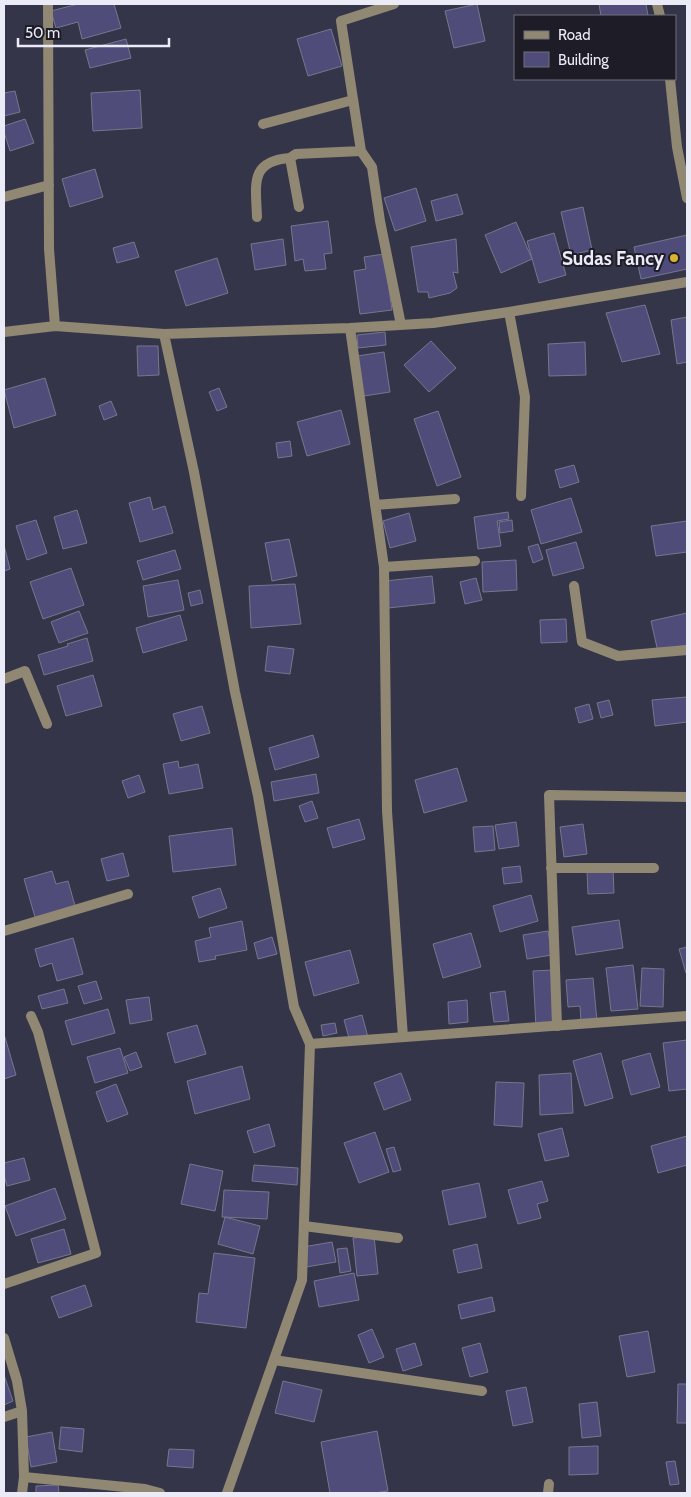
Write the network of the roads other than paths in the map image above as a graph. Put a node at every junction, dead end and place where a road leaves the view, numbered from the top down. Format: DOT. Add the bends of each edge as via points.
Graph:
graph roads {
  1 [pos="48,4"];
  2 [pos="394,4"];
  3 [pos="670,80"];
  4 [pos="354,100"];
  5 [pos="263,124"];
  6 [pos="361,151"];
  7 [pos="290,158"];
  8 [pos="49,185"];
  9 [pos="4,197"];
  10 [pos="687,198"];
  11 [pos="299,207"];
  12 [pos="257,217"];
  13 [pos="687,282"];
  14 [pos="509,312"];
  15 [pos="401,325"];
  16 [pos="55,326"];
  17 [pos="350,328"];
  18 [pos="4,332"];
  19 [pos="164,334"];
  20 [pos="521,496"];
  21 [pos="455,498"];
  22 [pos="375,505"];
  23 [pos="475,561"];
  24 [pos="384,567"];
  25 [pos="574,586"];
  26 [pos="687,650"];
  27 [pos="4,679"];
  28 [pos="47,724"];
  29 [pos="687,798"];
  30 [pos="551,868"];
  31 [pos="654,868"];
  32 [pos="128,894"];
  33 [pos="4,931"];
  34 [pos="32,1016"];
  35 [pos="687,1016"];
  36 [pos="557,1026"];
  37 [pos="403,1037"];
  38 [pos="310,1044"];
  39 [pos="304,1226"];
  40 [pos="398,1238"];
  41 [pos="4,1284"];
  42 [pos="4,1338"];
  43 [pos="7,1359"];
  44 [pos="274,1360"];
  45 [pos="482,1391"];
  46 [pos="22,1411"];
  47 [pos="4,1417"];
  48 [pos="24,1476"];
  49 [pos="22,1493"];
  50 [pos="160,1493"];
  51 [pos="227,1493"];
  1 -- 8 [label="street"];
  2 -- 4 [label="street" via="341,21"];
  3 -- 10 [label="street" via="677,147"];
  4 -- 5 [label="street"];
  4 -- 6 [label="street"];
  6 -- 7 [label="street" via="296,154"];
  6 -- 15 [label="street" via="372,167"];
  7 -- 11 [label="street"];
  7 -- 12 [label="street" via="279,158 264,165 256,189"];
  8 -- 9 [label="street"];
  8 -- 16 [label="street" via="49,249"];
  13 -- 14 [label="street"];
  14 -- 15 [label="street"];
  14 -- 20 [label="street" via="526,398"];
  15 -- 17 [label="street"];
  16 -- 18 [label="street"];
  16 -- 19 [label="street"];
  17 -- 19 [label="street"];
  17 -- 22 [label="street"];
  19 -- 38 [label="street" via="258,796 294,1007"];
  21 -- 22 [label="street"];
  22 -- 24 [label="street"];
  23 -- 24 [label="street"];
  24 -- 37 [label="street" via="386,811"];
  25 -- 26 [label="street" via="582,642 618,656"];
  27 -- 28 [label="street" via="25,671"];
  29 -- 30 [label="street" via="549,795"];
  30 -- 31 [label="street"];
  30 -- 36 [label="street"];
  32 -- 33 [label="street"];
  34 -- 41 [label="street" via="96,1253"];
  35 -- 36 [label="street"];
  36 -- 37 [label="street"];
  37 -- 38 [label="street"];
  38 -- 39 [label="street"];
  39 -- 40 [label="street"];
  39 -- 44 [label="street" via="302,1280"];
  42 -- 43 [label="street"];
  43 -- 46 [label="street"];
  44 -- 45 [label="street"];
  44 -- 51 [label="street"];
  46 -- 47 [label="street"];
  46 -- 48 [label="street"];
  48 -- 49 [label="street"];
  48 -- 50 [label="street"];
}
